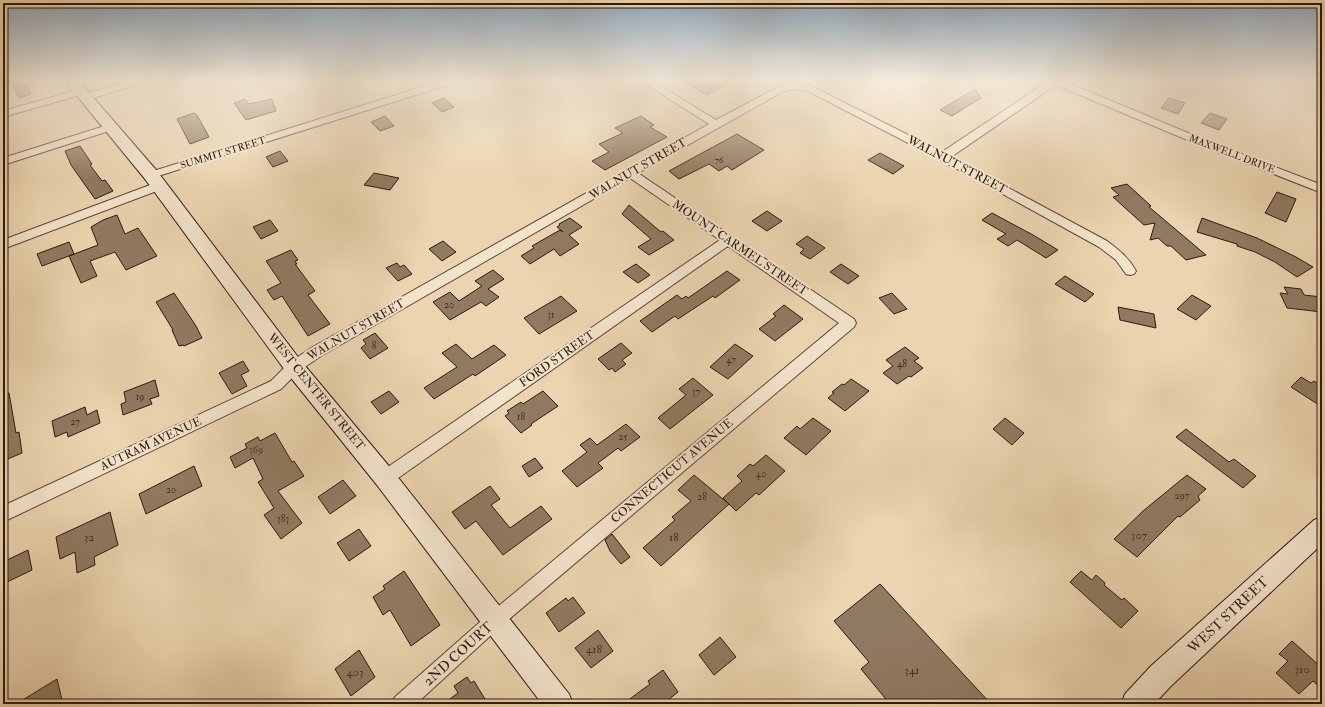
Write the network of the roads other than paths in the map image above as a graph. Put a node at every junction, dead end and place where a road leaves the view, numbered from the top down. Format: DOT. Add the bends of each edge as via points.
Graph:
graph roads {
  1 [pos="99,113"];
  2 [pos="356,113"];
  3 [pos="698,113"];
  4 [pos="736,113"];
  5 [pos="858,113"];
  6 [pos="1007,113"];
  7 [pos="1133,113"];
  8 [pos="716,124"];
  9 [pos="111,127"];
  10 [pos="943,157"];
  11 [pos="3,162"];
  12 [pos="630,173"];
  13 [pos="155,181"];
  14 [pos="1322,189"];
  15 [pos="729,240"];
  16 [pos="3,245"];
  17 [pos="1130,271"];
  18 [pos="848,323"];
  19 [pos="294,367"];
  20 [pos="385,478"];
  21 [pos="3,514"];
  22 [pos="1322,528"];
  23 [pos="495,620"];
  24 [pos="402,704"];
  25 [pos="559,704"];
  26 [pos="1135,704"];
  1 -- 9 [label="street, WEST CENTER STREET"];
  2 -- 13 [label="street, SUMMIT STREET"];
  3 -- 8 [label="street"];
  4 -- 8 [label="street, WALNUT STREET"];
  5 -- 10 [label="street, WALNUT STREET"];
  6 -- 10 [label="street"];
  7 -- 14 [label="street, MAXWELL DRIVE"];
  8 -- 12 [label="street, WALNUT STREET"];
  9 -- 11 [label="street"];
  9 -- 13 [label="street, WEST CENTER STREET"];
  10 -- 17 [label="street, WALNUT STREET" via="1103,244 1120,257"];
  12 -- 15 [label="street, MOUNT CARMEL STREET"];
  12 -- 19 [label="street, WALNUT STREET"];
  13 -- 16 [label="street, SUMMIT STREET"];
  13 -- 19 [label="street, WEST CENTER STREET"];
  15 -- 18 [label="street, MOUNT CARMEL STREET"];
  15 -- 20 [label="street, FORD STREET"];
  18 -- 23 [label="street, CONNECTICUT AVENUE"];
  19 -- 20 [label="street, WEST CENTER STREET"];
  19 -- 21 [label="street, AUTRAM AVENUE" via="276,385"];
  20 -- 23 [label="street, WEST CENTER STREET"];
  22 -- 26 [label="street, WEST STREET" via="1161,676"];
  23 -- 24 [label="street, 2ND COURT"];
  23 -- 25 [label="street, WEST CENTER STREET"];
}
